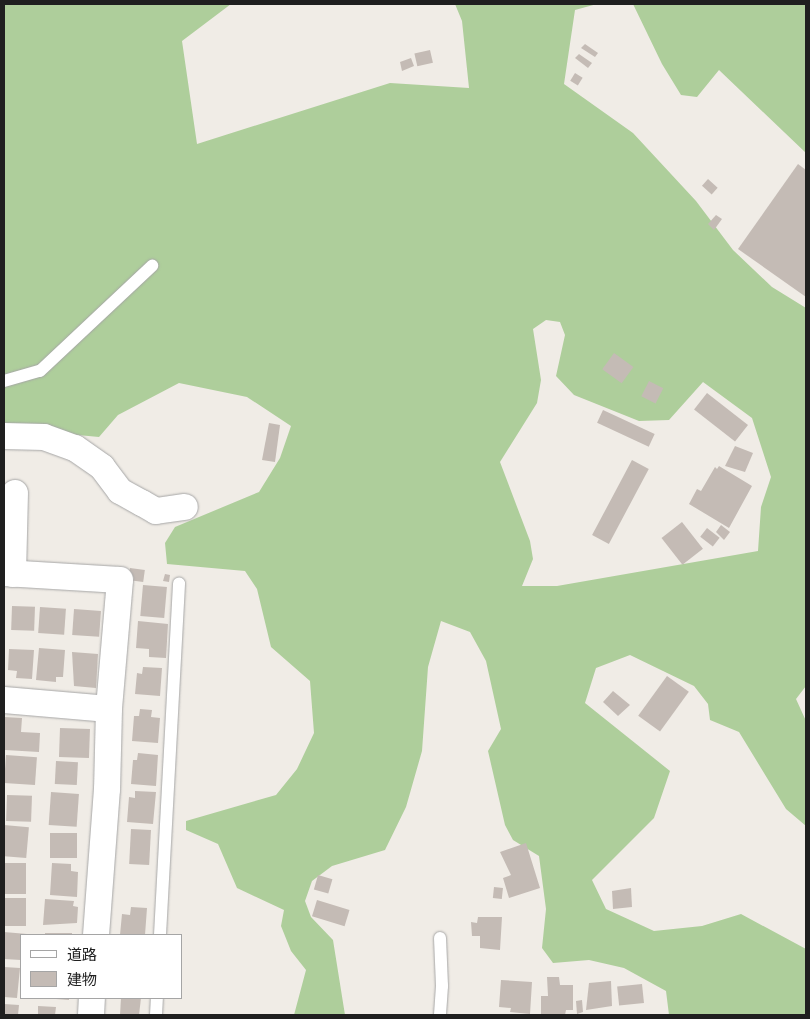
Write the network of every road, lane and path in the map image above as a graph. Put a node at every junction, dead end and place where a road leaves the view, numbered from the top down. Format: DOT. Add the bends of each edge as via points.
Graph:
graph roads {
  1 [pos="152,266"];
  2 [pos="4,381"];
  3 [pos="4,436"];
  4 [pos="15,493"];
  5 [pos="185,507"];
  6 [pos="8,573"];
  7 [pos="179,584"];
  8 [pos="4,700"];
  9 [pos="109,709"];
  10 [pos="96,934"];
  11 [pos="160,934"];
  12 [pos="440,938"];
  13 [pos="92,999"];
  14 [pos="157,999"];
  15 [pos="90,1015"];
  16 [pos="156,1015"];
  17 [pos="440,1015"];
  1 -- 2 [label="lane" via="40,371"];
  3 -- 5 [label="street" via="44,437 75,448 102,468 120,491 156,511"];
  4 -- 6 [label="street"];
  6 -- 9 [label="street" via="120,580"];
  7 -- 11 [label="lane"];
  8 -- 9 [label="street"];
  9 -- 10 [label="street" via="107,789"];
  12 -- 17 [label="lane"];
  13 -- 15 [label="street"];
  14 -- 16 [label="lane"];
}
